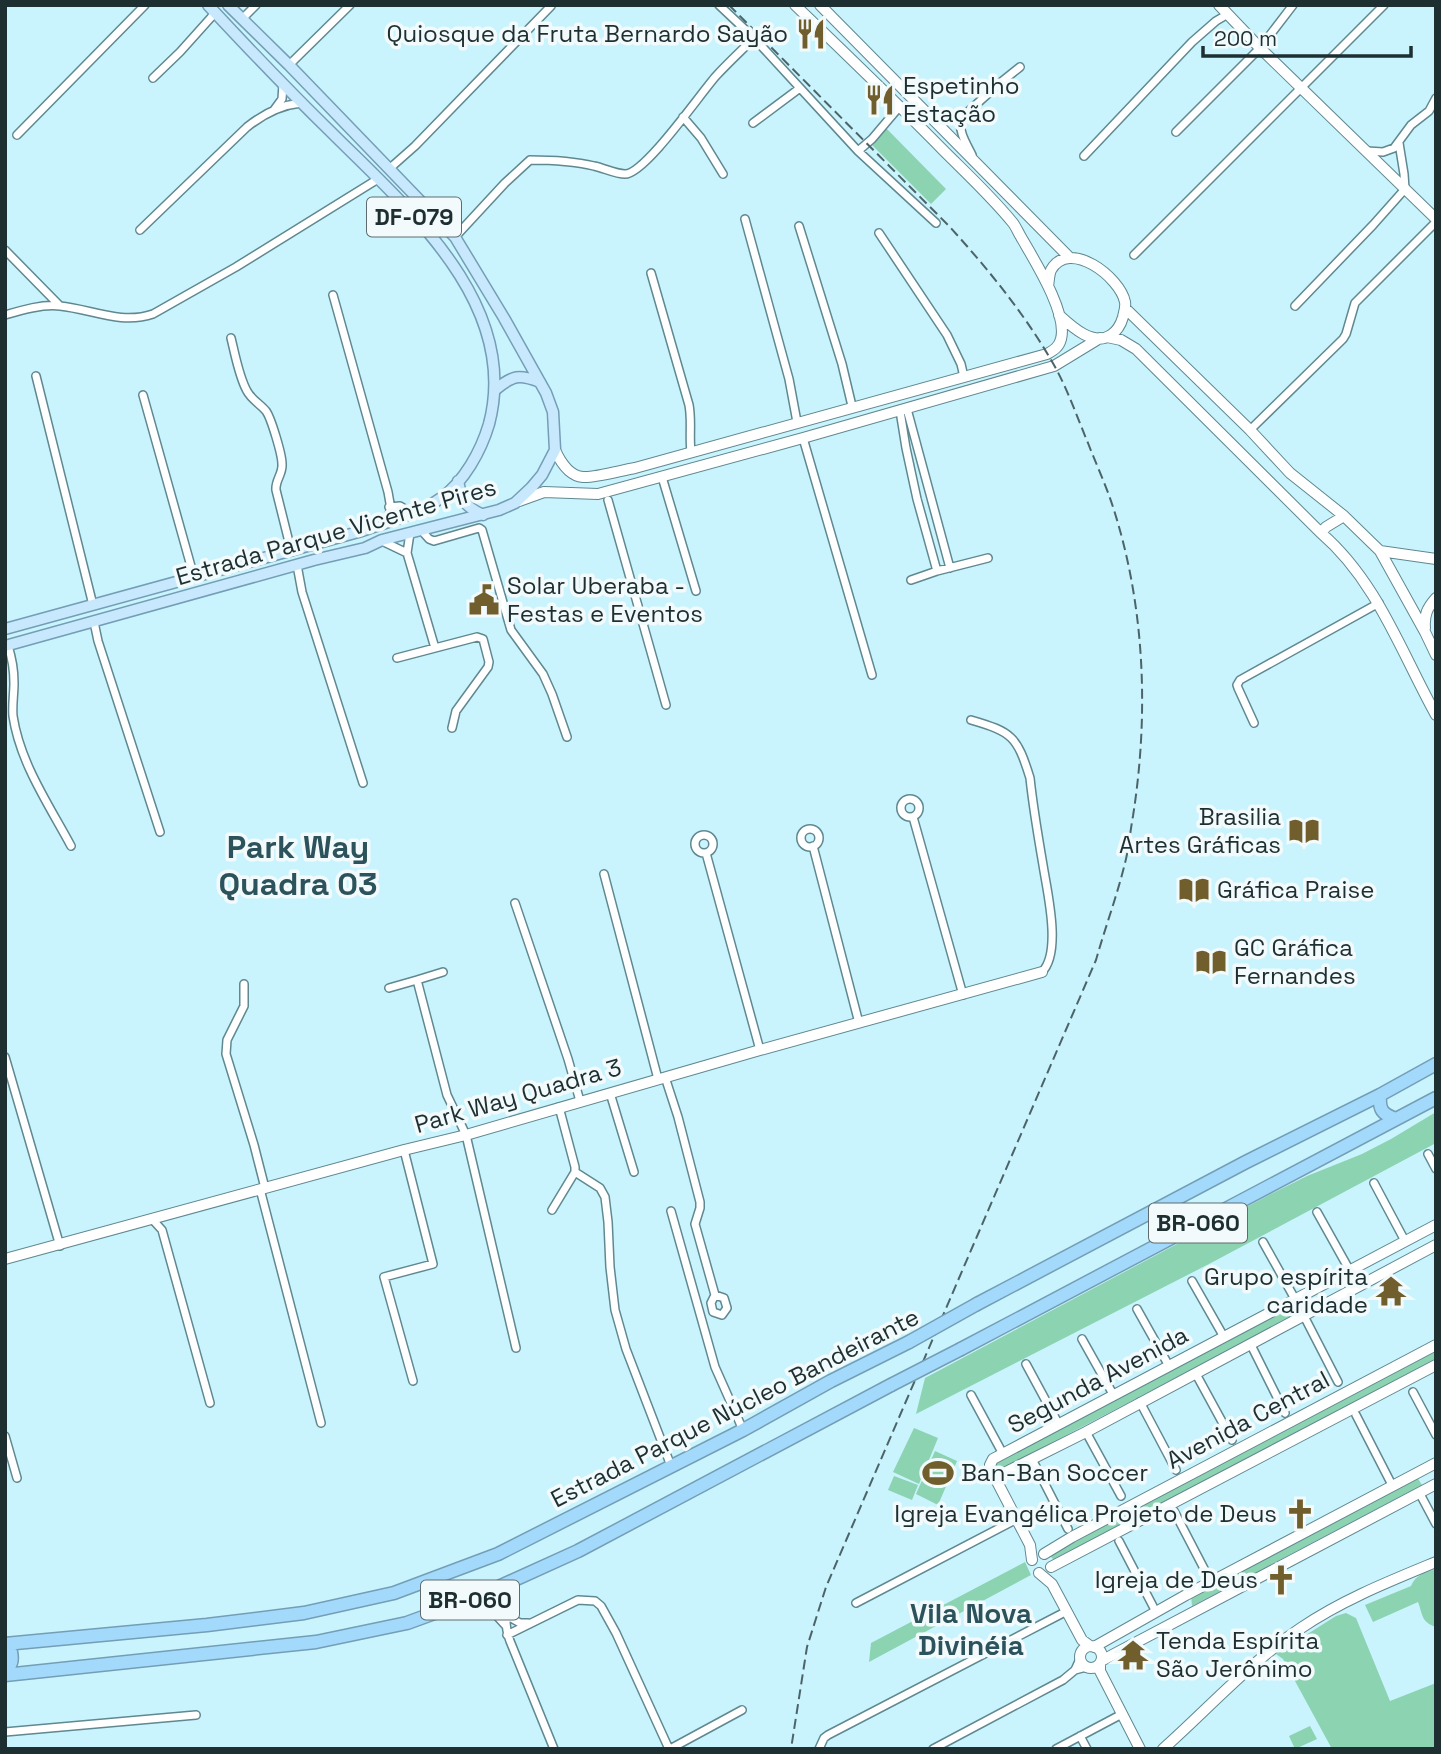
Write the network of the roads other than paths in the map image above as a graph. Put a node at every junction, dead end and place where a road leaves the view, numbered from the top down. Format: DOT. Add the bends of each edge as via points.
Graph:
graph roads {
  1 [pos="145,5"];
  2 [pos="228,5"];
  3 [pos="256,5"];
  4 [pos="350,5"];
  5 [pos="719,5"];
  6 [pos="795,5"];
  7 [pos="820,5"];
  8 [pos="1219,5"];
  9 [pos="1293,5"];
  10 [pos="1384,5"];
  11 [pos="551,6"];
  12 [pos="214,7"];
  13 [pos="1228,14"];
  14 [pos="242,19"];
  15 [pos="229,27"];
  16 [pos="258,35"];
  17 [pos="754,38"];
  18 [pos="1260,48"];
  19 [pos="289,65"];
  20 [pos="1020,66"];
  21 [pos="153,78"];
  22 [pos="283,84"];
  23 [pos="1301,87"];
  24 [pos="800,88"];
  25 [pos="1436,98"];
  26 [pos="301,103"];
  27 [pos="900,106"];
  28 [pos="271,113"];
  29 [pos="683,117"];
  30 [pos="753,123"];
  31 [pos="1176,132"];
  32 [pos="18,135"];
  33 [pos="1399,143"];
  34 [pos="858,151"];
  35 [pos="1367,151"];
  36 [pos="1084,156"];
  37 [pos="976,162"];
  38 [pos="389,169"];
  39 [pos="723,174"];
  40 [pos="378,179"];
  41 [pos="1405,189"];
  42 [pos="745,219"];
  43 [pos="1436,220"];
  44 [pos="936,223"];
  45 [pos="799,226"];
  46 [pos="140,229"];
  47 [pos="879,233"];
  48 [pos="455,237"];
  49 [pos="5,250"];
  50 [pos="1134,255"];
  51 [pos="1070,258"];
  52 [pos="651,273"];
  53 [pos="1048,286"];
  54 [pos="333,295"];
  55 [pos="59,305"];
  56 [pos="1295,306"];
  57 [pos="1125,308"];
  58 [pos="5,315"];
  59 [pos="1059,315"];
  60 [pos="1104,337"];
  61 [pos="231,338"];
  62 [pos="36,376"];
  63 [pos="964,377"];
  64 [pos="540,382"];
  65 [pos="495,390"];
  66 [pos="143,396"];
  67 [pos="852,406"];
  68 [pos="904,410"];
  69 [pos="797,422"];
  70 [pos="1250,430"];
  71 [pos="803,438"];
  72 [pos="917,446"];
  73 [pos="906,448"];
  74 [pos="555,450"];
  75 [pos="691,453"];
  76 [pos="662,477"];
  77 [pos="458,481"];
  78 [pos="607,494"];
  79 [pos="931,494"];
  80 [pos="917,499"];
  81 [pos="515,503"];
  82 [pos="390,507"];
  83 [pos="413,514"];
  84 [pos="483,515"];
  85 [pos="1344,516"];
  86 [pos="386,522"];
  87 [pos="416,531"];
  88 [pos="1321,533"];
  89 [pos="382,540"];
  90 [pos="291,550"];
  91 [pos="1380,551"];
  92 [pos="407,553"];
  93 [pos="947,555"];
  94 [pos="988,558"];
  95 [pos="934,559"];
  96 [pos="1436,559"];
  97 [pos="297,565"];
  98 [pos="950,568"];
  99 [pos="937,571"];
  100 [pos="194,577"];
  101 [pos="911,580"];
  102 [pos="696,591"];
  103 [pos="1436,598"];
  104 [pos="1378,603"];
  105 [pos="93,606"];
  106 [pos="94,622"];
  107 [pos="5,629"];
  108 [pos="1425,632"];
  109 [pos="7,646"];
  110 [pos="435,648"];
  111 [pos="1436,654"];
  112 [pos="397,658"];
  113 [pos="872,675"];
  114 [pos="666,705"];
  115 [pos="1435,710"];
  116 [pos="971,719"];
  117 [pos="1255,723"];
  118 [pos="452,728"];
  119 [pos="567,737"];
  120 [pos="363,783"];
  121 [pos="912,817"];
  122 [pos="160,832"];
  123 [pos="71,846"];
  124 [pos="813,846"];
  125 [pos="706,853"];
  126 [pos="604,874"];
  127 [pos="515,903"];
  128 [pos="443,972"];
  129 [pos="1042,972"];
  130 [pos="417,980"];
  131 [pos="244,985"];
  132 [pos="389,988"];
  133 [pos="963,995"];
  134 [pos="859,1023"];
  135 [pos="760,1050"];
  136 [pos="5,1057"];
  137 [pos="1436,1064"];
  138 [pos="661,1078"];
  139 [pos="610,1093"];
  140 [pos="1380,1095"];
  141 [pos="1436,1098"];
  142 [pos="580,1101"];
  143 [pos="558,1107"];
  144 [pos="1396,1119"];
  145 [pos="466,1135"];
  146 [pos="404,1150"];
  147 [pos="1428,1154"];
  148 [pos="1436,1169"];
  149 [pos="575,1172"];
  150 [pos="634,1172"];
  151 [pos="1374,1183"];
  152 [pos="263,1189"];
  153 [pos="552,1210"];
  154 [pos="671,1210"];
  155 [pos="1317,1212"];
  156 [pos="165,1216"];
  157 [pos="152,1219"];
  158 [pos="1436,1225"];
  159 [pos="162,1230"];
  160 [pos="1405,1241"];
  161 [pos="1263,1242"];
  162 [pos="60,1245"];
  163 [pos="1436,1245"];
  164 [pos="5,1259"];
  165 [pos="1349,1271"];
  166 [pos="1192,1281"];
  167 [pos="1320,1286"];
  168 [pos="715,1295"];
  169 [pos="1298,1298"];
  170 [pos="1329,1302"];
  171 [pos="1138,1309"];
  172 [pos="1307,1314"];
  173 [pos="1224,1337"];
  174 [pos="1082,1339"];
  175 [pos="1251,1345"];
  176 [pos="1436,1345"];
  177 [pos="516,1348"];
  178 [pos="1192,1354"];
  179 [pos="1182,1359"];
  180 [pos="1026,1364"];
  181 [pos="1436,1365"];
  182 [pos="1169,1366"];
  183 [pos="1195,1374"];
  184 [pos="1372,1378"];
  185 [pos="413,1381"];
  186 [pos="1338,1382"];
  187 [pos="1413,1392"];
  188 [pos="1380,1394"];
  189 [pos="971,1395"];
  190 [pos="1114,1396"];
  191 [pos="1140,1402"];
  192 [pos="210,1403"];
  193 [pos="1285,1413"];
  194 [pos="1356,1415"];
  195 [pos="321,1423"];
  196 [pos="1059,1425"];
  197 [pos="743,1430"];
  198 [pos="1086,1432"];
  199 [pos="1436,1435"];
  200 [pos="5,1436"];
  201 [pos="1232,1440"];
  202 [pos="1003,1454"];
  203 [pos="1032,1459"];
  204 [pos="1436,1462"];
  205 [pos="671,1466"];
  206 [pos="991,1469"];
  207 [pos="1176,1470"];
  208 [pos="1421,1470"];
  209 [pos="1004,1473"];
  210 [pos="17,1478"];
  211 [pos="998,1483"];
  212 [pos="1392,1485"];
  213 [pos="1429,1488"];
  214 [pos="1121,1496"];
  215 [pos="1174,1511"];
  216 [pos="1017,1519"];
  217 [pos="1436,1524"];
  218 [pos="1068,1529"];
  219 [pos="1119,1541"];
  220 [pos="1030,1545"];
  221 [pos="1043,1554"];
  222 [pos="1032,1560"];
  223 [pos="1436,1562"];
  224 [pos="1051,1568"];
  225 [pos="1039,1573"];
  226 [pos="514,1581"];
  227 [pos="1211,1582"];
  228 [pos="1052,1584"];
  229 [pos="1185,1595"];
  230 [pos="470,1600"];
  231 [pos="856,1603"];
  232 [pos="1170,1605"];
  233 [pos="1067,1611"];
  234 [pos="1156,1612"];
  235 [pos="1195,1612"];
  236 [pos="506,1615"];
  237 [pos="1179,1621"];
  238 [pos="528,1623"];
  239 [pos="505,1626"];
  240 [pos="507,1634"];
  241 [pos="5,1644"];
  242 [pos="5,1649"];
  243 [pos="1091,1657"];
  244 [pos="5,1673"];
  245 [pos="742,1710"];
  246 [pos="1122,1714"];
  247 [pos="195,1715"];
  248 [pos="5,1732"];
  249 [pos="1080,1736"];
  250 [pos="554,1749"];
  251 [pos="669,1749"];
  252 [pos="819,1749"];
  253 [pos="933,1749"];
  254 [pos="1056,1749"];
  255 [pos="1087,1749"];
  256 [pos="1140,1749"];
  257 [pos="1164,1749"];
  1 -- 32 [label="street"];
  2 -- 14 [label="main road, DF-079"];
  3 -- 14 [label="street"];
  4 -- 19 [label="street"];
  5 -- 17 [label="street"];
  6 -- 27 [label="street"];
  7 -- 37 [label="street"];
  8 -- 13 [label="street"];
  9 -- 18 [label="street"];
  10 -- 23 [label="street"];
  11 -- 38 [label="street"];
  12 -- 15 [label="main road, Estrada Parque Vicente Pires / DF-079"];
  12 -- 21 [label="street" via="180,52"];
  13 -- 18 [label="street"];
  13 -- 36 [label="street" via="1192,42"];
  14 -- 16 [label="main road, DF-079"];
  15 -- 16 [label="main road" via="237,23"];
  15 -- 22 [label="main road, Estrada Parque Vicente Pires / DF-079"];
  16 -- 19 [label="main road, DF-079"];
  17 -- 24 [label="street"];
  17 -- 29 [label="street"];
  18 -- 23 [label="street"];
  18 -- 31 [label="street"];
  19 -- 38 [label="main road, DF-079"];
  20 -- 37 [label="street" via="961,118 961,131"];
  22 -- 26 [label="main road, Estrada Parque Vicente Pires / DF-079"];
  22 -- 28 [label="street" via="282,99"];
  23 -- 35 [label="street"];
  23 -- 50 [label="street"];
  24 -- 30 [label="street"];
  24 -- 34 [label="street"];
  25 -- 33 [label="street"];
  26 -- 28 [label="street"];
  26 -- 40 [label="main road, Estrada Parque Vicente Pires / DF-079"];
  27 -- 34 [label="street"];
  27 -- 53 [label="street" via="1015,226"];
  28 -- 46 [label="street" via="247,127"];
  29 -- 39 [label="street"];
  29 -- 48 [label="street" via="633,173 530,160"];
  33 -- 35 [label="street" via="1389,151"];
  33 -- 41 [label="street"];
  34 -- 44 [label="street"];
  35 -- 41 [label="street"];
  37 -- 51 [label="street"];
  38 -- 48 [label="main road, DF-079"];
  40 -- 55 [label="street" via="153,314 132,318"];
  40 -- 65 [label="main road, Estrada Parque Vicente Pires / DF-079" via="442,248 463,279 490,343"];
  41 -- 43 [label="street"];
  41 -- 56 [label="street"];
  42 -- 69 [label="street"];
  43 -- 70 [label="street" via="1355,303 1343,339"];
  45 -- 67 [label="street"];
  47 -- 63 [label="street" via="947,335"];
  48 -- 64 [label="main road, DF-079"];
  49 -- 55 [label="street"];
  51 -- 53 [label="street" via="1050,271"];
  51 -- 57 [label="street" via="1105,271 1119,288"];
  52 -- 75 [label="street" via="689,405"];
  53 -- 59 [label="street"];
  54 -- 82 [label="street"];
  55 -- 58 [label="street"];
  57 -- 60 [label="street" via="1122,323"];
  57 -- 70 [label="street"];
  59 -- 60 [label="street" via="1075,330"];
  59 -- 63 [label="street" via="1062,337 1055,350"];
  60 -- 68 [label="street" via="1054,366"];
  60 -- 88 [label="street" via="1136,349"];
  61 -- 90 [label="street" via="244,387 270,417 282,462 275,485"];
  62 -- 105 [label="street"];
  63 -- 67 [label="street"];
  64 -- 65 [label="main road" via="516,377"];
  64 -- 74 [label="main road, DF-079" via="553,412"];
  65 -- 77 [label="main road, Estrada Parque Vicente Pires / DF-079" via="485,439"];
  66 -- 100 [label="street"];
  67 -- 69 [label="street"];
  68 -- 71 [label="street"];
  68 -- 72 [label="street"];
  68 -- 73 [label="street"];
  69 -- 75 [label="street"];
  70 -- 85 [label="street" via="1290,473"];
  71 -- 76 [label="street"];
  71 -- 113 [label="street"];
  72 -- 73 [label="street"];
  72 -- 79 [label="street"];
  73 -- 80 [label="street"];
  74 -- 75 [label="street" via="561,463 581,478"];
  74 -- 81 [label="main road, Estrada Parque Vicente Pires" via="531,488"];
  76 -- 78 [label="street"];
  76 -- 102 [label="street"];
  77 -- 83 [label="main road, Estrada Parque Vicente Pires / DF-079" via="443,497"];
  77 -- 84 [label="main road" via="465,504"];
  78 -- 81 [label="street" via="544,492"];
  78 -- 114 [label="street"];
  79 -- 80 [label="street"];
  79 -- 93 [label="street"];
  80 -- 95 [label="street"];
  81 -- 84 [label="main road, Estrada Parque Vicente Pires"];
  82 -- 83 [label="street" via="400,506"];
  82 -- 86 [label="street"];
  83 -- 86 [label="main road, Estrada Parque Vicente Pires / DF-079"];
  84 -- 87 [label="main road, Estrada Parque Vicente Pires"];
  85 -- 88 [label="street"];
  85 -- 91 [label="street"];
  86 -- 90 [label="main road, Estrada Parque Vicente Pires / DF-079"];
  87 -- 89 [label="main road, Estrada Parque Vicente Pires"];
  87 -- 92 [label="street"];
  87 -- 119 [label="street" via="434,541 482,530 511,630 543,674"];
  88 -- 104 [label="street" via="1353,565"];
  89 -- 92 [label="street"];
  89 -- 97 [label="main road, Estrada Parque Vicente Pires"];
  90 -- 100 [label="main road, Estrada Parque Vicente Pires / DF-079"];
  91 -- 96 [label="street"];
  91 -- 108 [label="street"];
  92 -- 110 [label="street"];
  93 -- 95 [label="street"];
  93 -- 98 [label="street"];
  94 -- 98 [label="street"];
  95 -- 99 [label="street"];
  97 -- 106 [label="main road, Estrada Parque Vicente Pires"];
  97 -- 120 [label="street"];
  98 -- 99 [label="street"];
  99 -- 101 [label="street"];
  100 -- 105 [label="main road, Estrada Parque Vicente Pires / DF-079"];
  103 -- 108 [label="street" via="1424,617"];
  104 -- 115 [label="street" via="1428,689"];
  104 -- 117 [label="street" via="1240,680 1238,688"];
  105 -- 107 [label="main road, Estrada Parque Vicente Pires / DF-079"];
  106 -- 109 [label="main road, Estrada Parque Vicente Pires"];
  106 -- 122 [label="street"];
  108 -- 111 [label="street"];
  109 -- 123 [label="street" via="12,657 13,718 39,792"];
  110 -- 112 [label="street"];
  110 -- 118 [label="street" via="481,637 489,662 456,711"];
  116 -- 129 [label="street" via="1006,732 1014,740 1030,778 1052,927 1050,957"];
  121 -- 133 [label="street"];
  124 -- 134 [label="street"];
  125 -- 135 [label="street"];
  126 -- 138 [label="street"];
  127 -- 142 [label="street"];
  128 -- 130 [label="street"];
  129 -- 133 [label="street, Park Way Quadra 3"];
  130 -- 132 [label="street"];
  130 -- 145 [label="street" via="447,1095"];
  131 -- 152 [label="street" via="244,1006 227,1040 226,1054"];
  133 -- 134 [label="street, Park Way Quadra 3"];
  134 -- 135 [label="street, Park Way Quadra 3"];
  135 -- 138 [label="street, Park Way Quadra 3"];
  136 -- 162 [label="street"];
  137 -- 140 [label="highway, Estrada Parque Núcleo Bandeirante / BR-060"];
  138 -- 139 [label="street, Park Way Quadra 3"];
  138 -- 168 [label="street" via="678,1117 700,1202 695,1224"];
  139 -- 142 [label="street, Park Way Quadra 3"];
  139 -- 150 [label="street"];
  140 -- 144 [label="highway" via="1381,1111"];
  140 -- 197 [label="highway, Estrada Parque Núcleo Bandeirante / BR-060, bridge"];
  141 -- 144 [label="highway, Estrada Parque Núcleo Bandeirante / BR-060"];
  142 -- 143 [label="street, Park Way Quadra 3"];
  143 -- 145 [label="street, Park Way Quadra 3"];
  143 -- 149 [label="street"];
  144 -- 226 [label="highway, Estrada Parque Núcleo Bandeirante / BR-060, bridge"];
  145 -- 146 [label="street, Park Way Quadra 3"];
  145 -- 177 [label="street"];
  146 -- 152 [label="street, Park Way Quadra 3"];
  146 -- 185 [label="street" via="433,1264 384,1277"];
  147 -- 148 [label="street"];
  149 -- 153 [label="street"];
  149 -- 205 [label="street" via="600,1188 605,1197 615,1310"];
  151 -- 160 [label="street"];
  152 -- 156 [label="street, Park Way Quadra 3"];
  152 -- 195 [label="street"];
  154 -- 197 [label="street" via="715,1367"];
  155 -- 165 [label="street"];
  156 -- 157 [label="street, Park Way Quadra 3"];
  156 -- 159 [label="street"];
  157 -- 159 [label="street"];
  157 -- 162 [label="street, Park Way Quadra 3"];
  158 -- 160 [label="street, Segunda Avenida"];
  159 -- 192 [label="street"];
  160 -- 165 [label="street, Segunda Avenida"];
  161 -- 169 [label="street"];
  162 -- 164 [label="street, Park Way Quadra 3"];
  163 -- 170 [label="street, Segunda Avenida"];
  165 -- 167 [label="street, Segunda Avenida"];
  166 -- 173 [label="street"];
  167 -- 169 [label="street, Segunda Avenida"];
  167 -- 170 [label="street" via="1319,1295"];
  169 -- 172 [label="street" via="1310,1301"];
  169 -- 173 [label="street, Segunda Avenida"];
  170 -- 172 [label="street, Segunda Avenida"];
  171 -- 182 [label="street"];
  172 -- 175 [label="street, Segunda Avenida"];
  172 -- 186 [label="street"];
  173 -- 178 [label="street, Segunda Avenida"];
  174 -- 190 [label="street"];
  175 -- 183 [label="street, Segunda Avenida"];
  175 -- 193 [label="street"];
  176 -- 184 [label="street, Avenida Central"];
  178 -- 179 [label="street, Segunda Avenida"];
  178 -- 183 [label="street"];
  179 -- 182 [label="street, Segunda Avenida"];
  179 -- 183 [label="street"];
  180 -- 196 [label="street"];
  181 -- 188 [label="street, Avenida Central"];
  182 -- 190 [label="street, Segunda Avenida"];
  183 -- 191 [label="street, Segunda Avenida"];
  183 -- 201 [label="street"];
  184 -- 188 [label="street"];
  184 -- 221 [label="street, Avenida Central"];
  187 -- 199 [label="street"];
  188 -- 224 [label="street, Avenida Central"];
  189 -- 202 [label="street, Segunda Avenida"];
  190 -- 196 [label="street, Segunda Avenida"];
  191 -- 198 [label="street, Segunda Avenida"];
  191 -- 207 [label="street"];
  194 -- 212 [label="street"];
  196 -- 202 [label="street, Segunda Avenida"];
  197 -- 205 [label="highway, Estrada Parque Núcleo Bandeirante / BR-060"];
  198 -- 203 [label="street, Segunda Avenida"];
  198 -- 214 [label="street"];
  200 -- 210 [label="street"];
  202 -- 206 [label="street, Segunda Avenida" via="993,1459"];
  203 -- 209 [label="street, Segunda Avenida"];
  203 -- 218 [label="street"];
  204 -- 208 [label="street"];
  205 -- 241 [label="highway, Estrada Parque Núcleo Bandeirante / BR-060" via="498,1554 394,1593 304,1613"];
  206 -- 209 [label="street, Segunda Avenida"];
  206 -- 211 [label="street"];
  208 -- 212 [label="street"];
  208 -- 213 [label="street"];
  209 -- 211 [label="street, Segunda Avenida"];
  211 -- 216 [label="street"];
  212 -- 227 [label="street"];
  213 -- 217 [label="street"];
  213 -- 235 [label="street"];
  215 -- 227 [label="street"];
  216 -- 220 [label="street"];
  216 -- 231 [label="street"];
  219 -- 234 [label="street"];
  220 -- 221 [label="street"];
  220 -- 222 [label="street"];
  221 -- 222 [label="street"];
  221 -- 224 [label="street" via="1050,1558"];
  222 -- 225 [label="street" via="1033,1571"];
  223 -- 257 [label="street" via="1360,1594 1301,1628"];
  224 -- 225 [label="street"];
  224 -- 228 [label="street"];
  225 -- 228 [label="street"];
  226 -- 230 [label="highway, Estrada Parque Núcleo Bandeirante / BR-060"];
  226 -- 236 [label="street"];
  227 -- 229 [label="street"];
  228 -- 233 [label="street"];
  229 -- 232 [label="street"];
  229 -- 235 [label="street" via="1183,1605"];
  230 -- 239 [label="street" via="486,1604"];
  230 -- 244 [label="highway, Estrada Parque Núcleo Bandeirante / BR-060" via="407,1623 316,1642"];
  232 -- 234 [label="street"];
  232 -- 237 [label="street" via="1176,1605"];
  233 -- 243 [label="street"];
  233 -- 252 [label="street" via="828,1735"];
  234 -- 243 [label="street"];
  235 -- 237 [label="street"];
  236 -- 238 [label="street"];
  236 -- 239 [label="street"];
  237 -- 243 [label="street"];
  238 -- 240 [label="street"];
  238 -- 251 [label="street" via="578,1600 601,1606"];
  239 -- 240 [label="street"];
  240 -- 250 [label="street"];
  242 -- 244 [label="highway" via="12,1658"];
  243 -- 246 [label="street"];
  243 -- 253 [label="street" via="1063,1680"];
  245 -- 251 [label="street"];
  246 -- 249 [label="street"];
  246 -- 256 [label="street"];
  247 -- 248 [label="street"];
  249 -- 254 [label="street"];
  249 -- 255 [label="street"];
}
